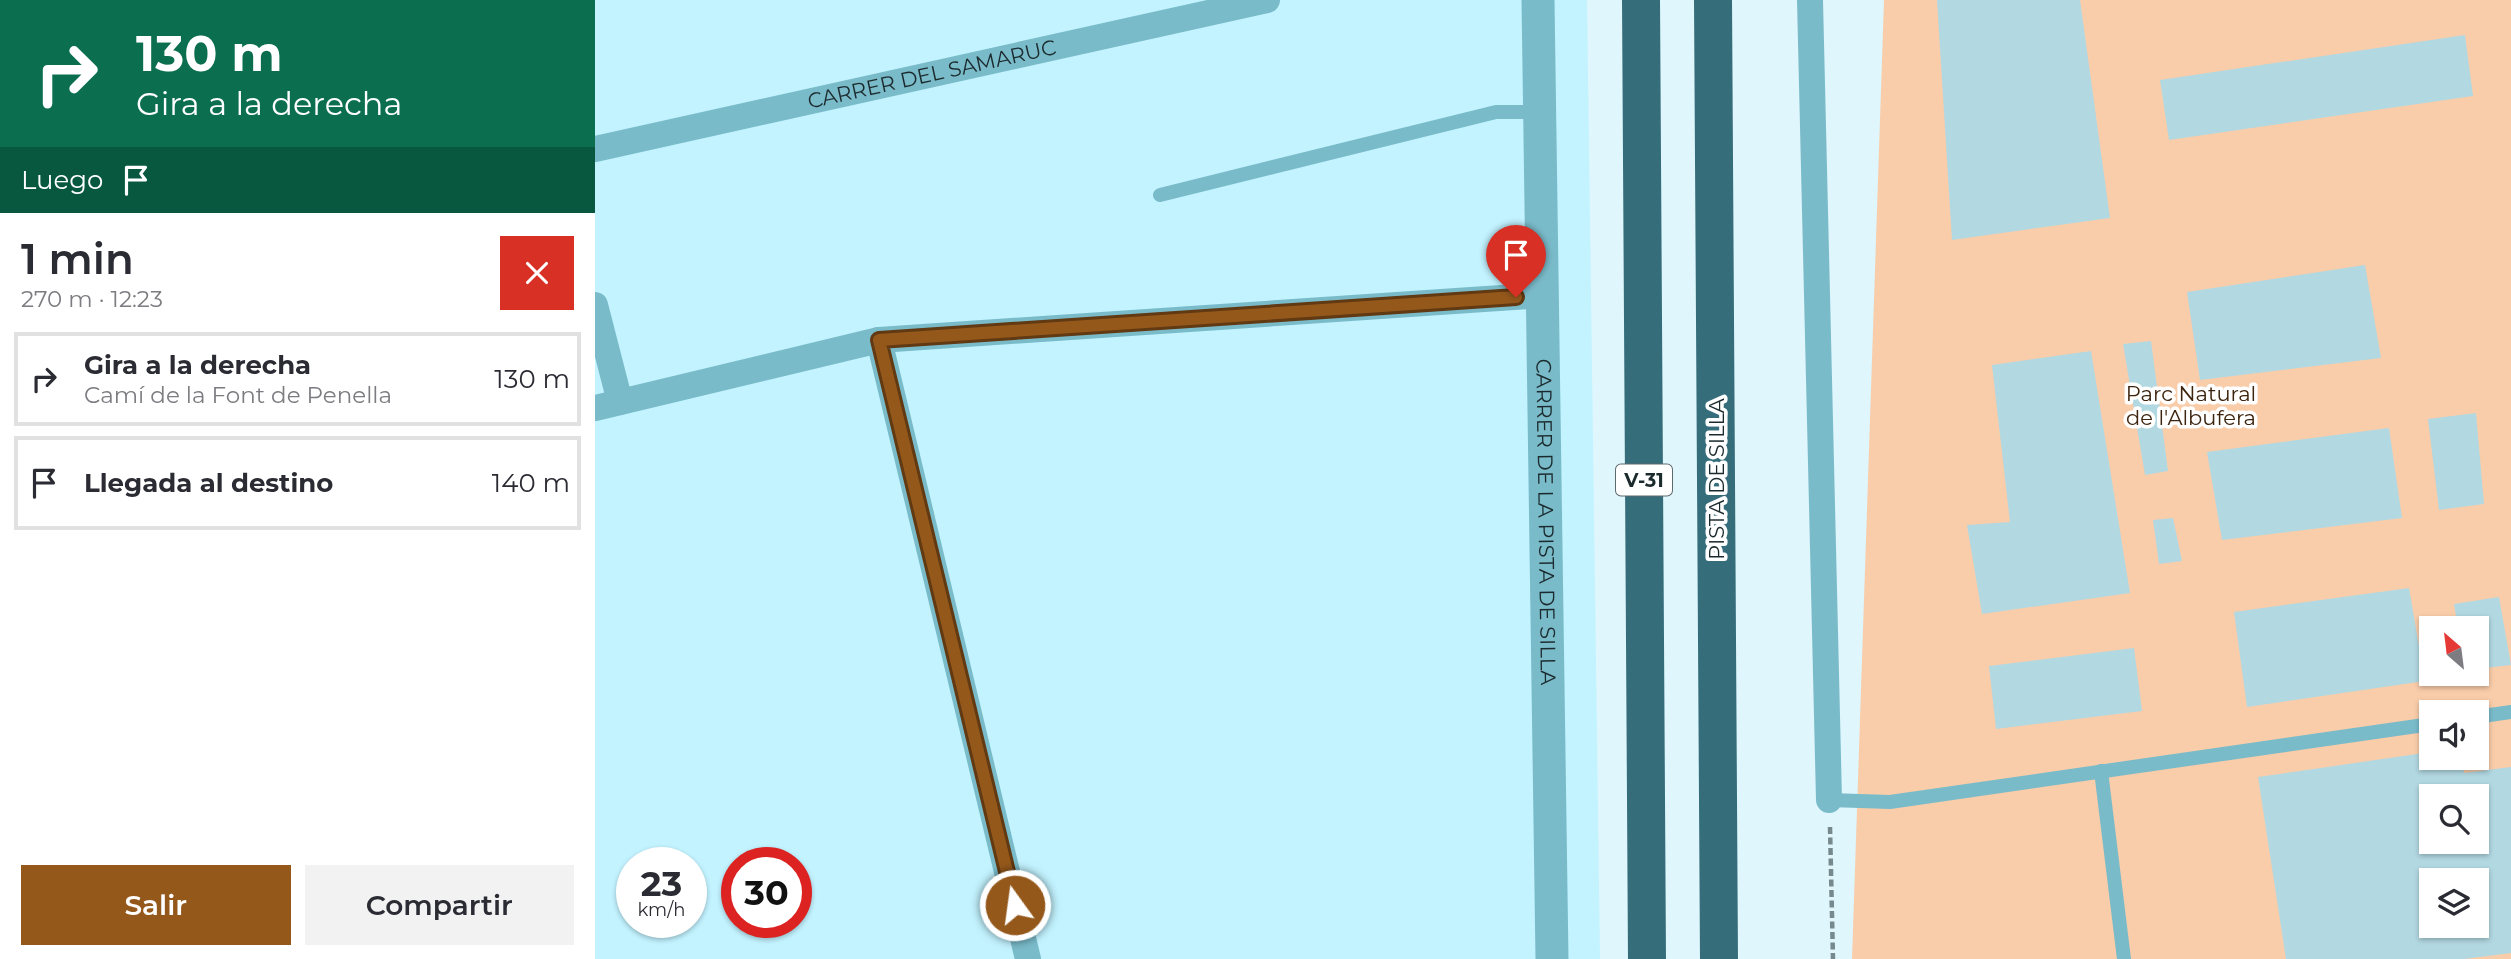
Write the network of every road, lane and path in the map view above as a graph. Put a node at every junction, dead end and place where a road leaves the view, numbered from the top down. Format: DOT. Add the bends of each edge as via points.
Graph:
graph roads {
  1 [pos="1267,0"];
  2 [pos="1538,0"];
  3 [pos="1641,0"];
  4 [pos="1713,0"];
  5 [pos="1810,0"];
  6 [pos="1540,112"];
  7 [pos="595,149"];
  8 [pos="1160,195"];
  9 [pos="1544,295"];
  10 [pos="595,306"];
  11 [pos="879,340"];
  12 [pos="607,405"];
  13 [pos="2511,712"];
  14 [pos="2489,715"];
  15 [pos="2419,725"];
  16 [pos="2101,771"];
  17 [pos="1829,800"];
  18 [pos="1028,959"];
  19 [pos="1552,959"];
  20 [pos="1647,959"];
  21 [pos="1719,959"];
  22 [pos="1833,959"];
  23 [pos="2124,959"];
  1 -- 7 [label="street, CARRER DEL SAMARUC"];
  2 -- 6 [label="street, CARRER DE LA PISTA DE SILLA"];
  3 -- 20 [label="highway, V-31"];
  4 -- 21 [label="highway, PISTA DE SILLA"];
  5 -- 17 [label="street"];
  6 -- 8 [label="lane" via="1496,112"];
  6 -- 9 [label="street, CARRER DE LA PISTA DE SILLA"];
  9 -- 11 [label="street"];
  9 -- 19 [label="street, CARRER DE LA PISTA DE SILLA"];
  10 -- 12 [label="street"];
  11 -- 12 [label="street"];
  11 -- 18 [label="street"];
  13 -- 14 [label="lane"];
  15 -- 16 [label="lane"];
  16 -- 17 [label="lane" via="1890,802"];
  16 -- 23 [label="lane"];
  17 -- 22 [label="path"];
}
